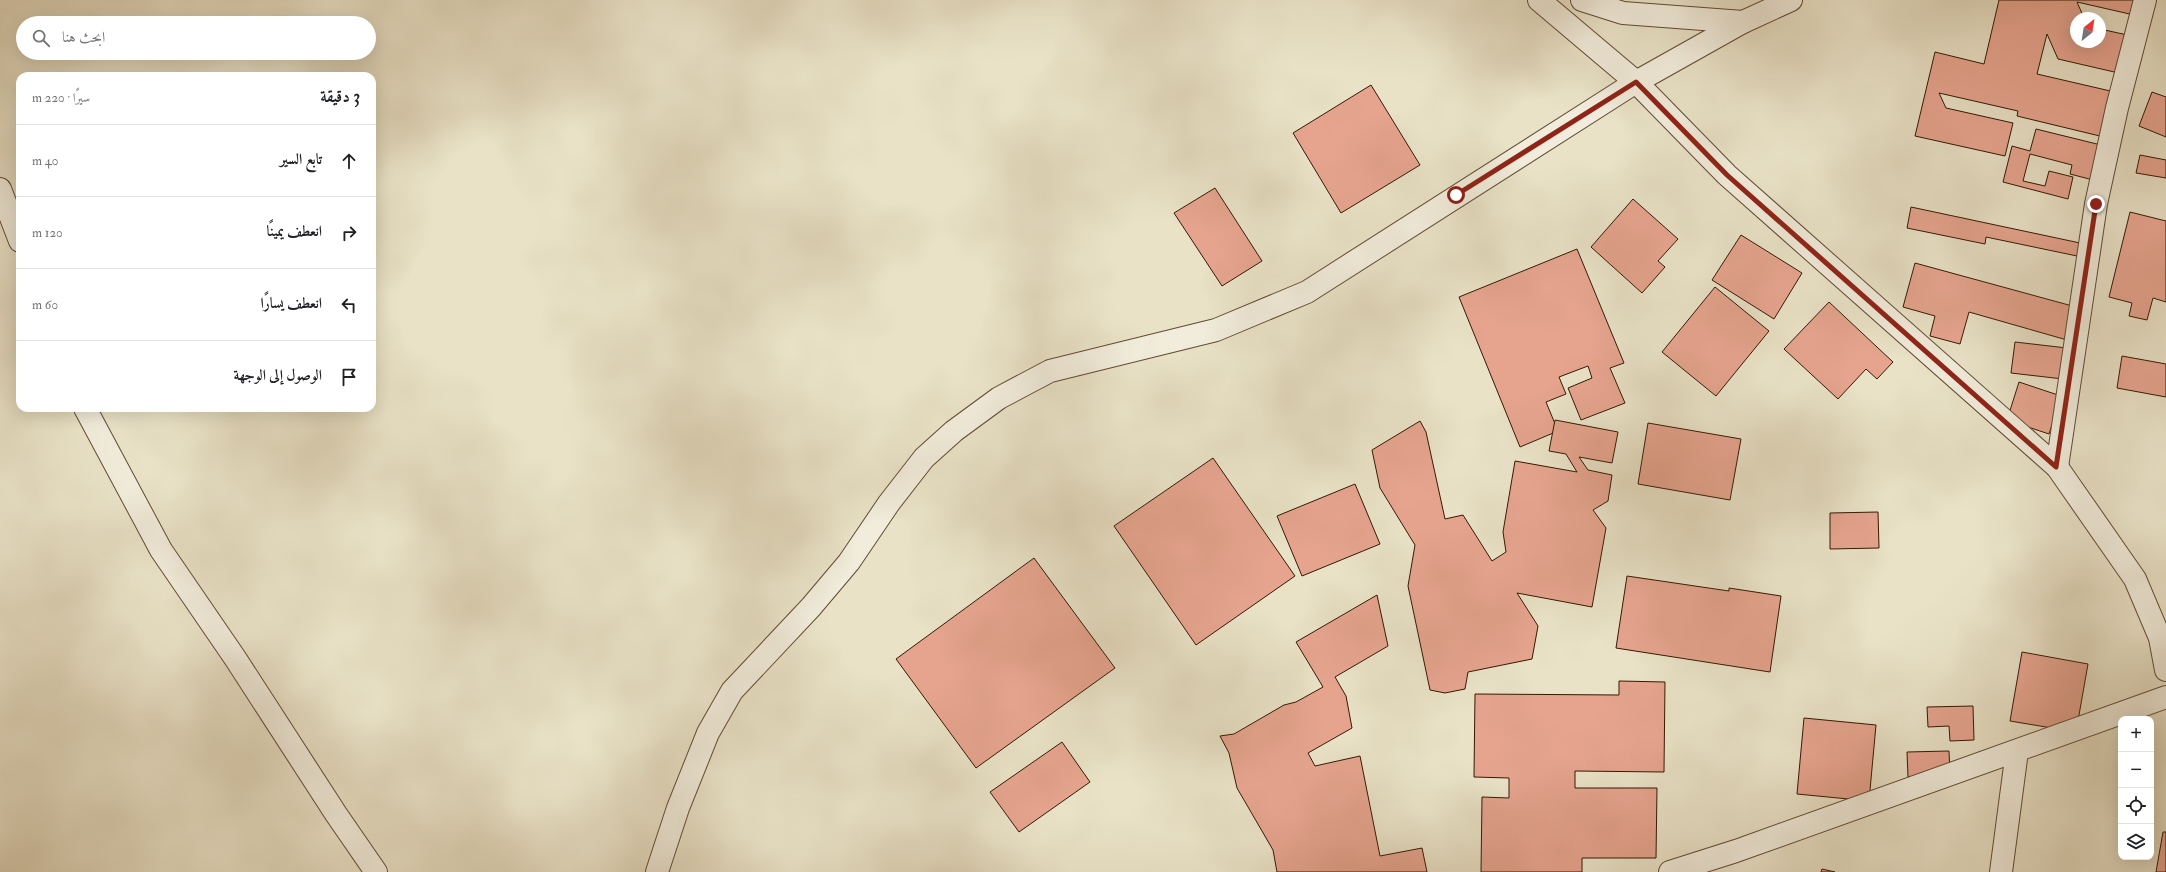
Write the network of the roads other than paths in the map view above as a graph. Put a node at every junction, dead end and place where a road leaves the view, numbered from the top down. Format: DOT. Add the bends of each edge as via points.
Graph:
graph roads {
  1 [pos="1539,0"];
  2 [pos="1582,0"];
  3 [pos="1791,0"];
  4 [pos="2145,0"];
  5 [pos="1742,22"];
  6 [pos="1636,82"];
  7 [pos="0,189"];
  8 [pos="16,231"];
  9 [pos="87,412"];
  10 [pos="2056,467"];
  11 [pos="2166,670"];
  12 [pos="2166,697"];
  13 [pos="2018,751"];
  14 [pos="376,872"];
  15 [pos="657,872"];
  16 [pos="1670,872"];
  17 [pos="2001,872"];
  1 -- 6 [label="street"];
  2 -- 5 [label="street" via="1623,13"];
  3 -- 5 [label="street"];
  4 -- 10 [label="street" via="2117,108 2096,204"];
  5 -- 6 [label="street"];
  6 -- 10 [label="street" via="1727,175"];
  6 -- 15 [label="street" via="1307,292 1216,330 1050,371 999,398 954,431 924,458 889,503 849,562 811,607 732,691 708,733 678,808"];
  7 -- 8 [label="street"];
  9 -- 14 [label="street" via="161,550"];
  10 -- 11 [label="street" via="2135,579 2160,638"];
  12 -- 13 [label="street"];
  13 -- 16 [label="street"];
  13 -- 17 [label="street"];
}
